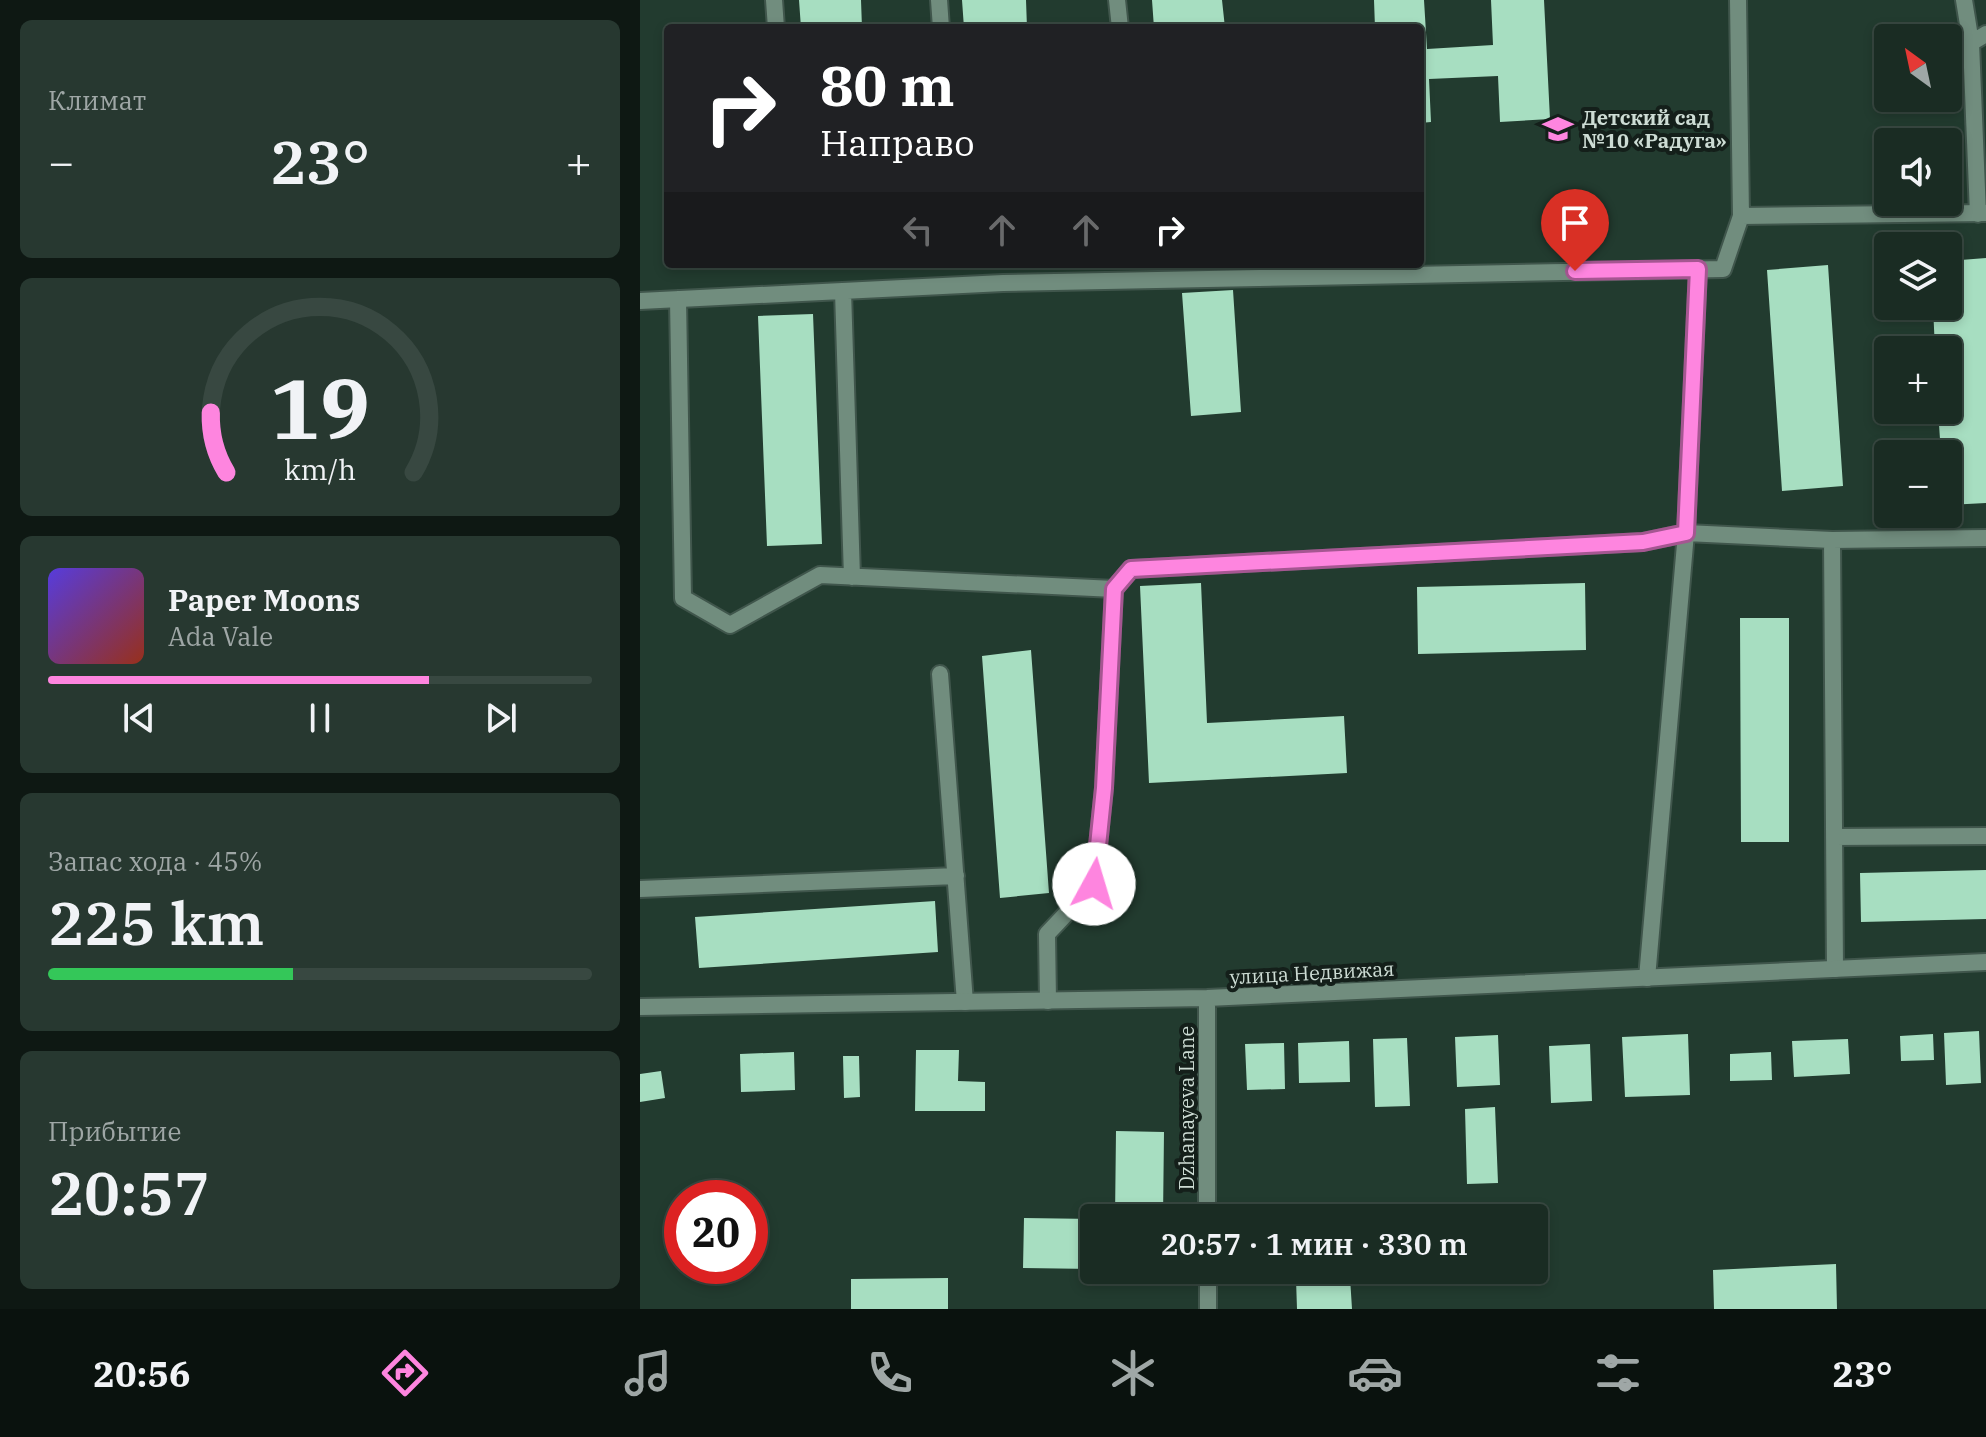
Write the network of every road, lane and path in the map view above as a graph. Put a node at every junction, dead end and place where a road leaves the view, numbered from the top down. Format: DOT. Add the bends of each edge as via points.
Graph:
graph roads {
  1 [pos="774,0"];
  2 [pos="939,0"];
  3 [pos="1117,0"];
  4 [pos="1738,0"];
  5 [pos="1964,0"];
  6 [pos="776,24"];
  7 [pos="941,24"];
  8 [pos="1120,24"];
  9 [pos="1986,34"];
  10 [pos="1971,43"];
  11 [pos="1982,214"];
  12 [pos="1741,216"];
  13 [pos="1252,268"];
  14 [pos="1698,269"];
  15 [pos="1266,277"];
  16 [pos="843,291"];
  17 [pos="678,299"];
  18 [pos="640,301"];
  19 [pos="1686,533"];
  20 [pos="1986,538"];
  21 [pos="1832,540"];
  22 [pos="852,577"];
  23 [pos="1114,589"];
  24 [pos="940,674"];
  25 [pos="1986,836"];
  26 [pos="1834,837"];
  27 [pos="956,876"];
  28 [pos="640,889"];
  29 [pos="1986,962"];
  30 [pos="1835,969"];
  31 [pos="1647,978"];
  32 [pos="1207,998"];
  33 [pos="1048,1001"];
  34 [pos="965,1002"];
  35 [pos="640,1007"];
  36 [pos="1207,1204"];
  37 [pos="1208,1284"];
  38 [pos="1208,1309"];
  1 -- 6 [label="street"];
  2 -- 7 [label="street"];
  3 -- 8 [label="street"];
  4 -- 12 [label="street"];
  5 -- 10 [label="street"];
  9 -- 10 [label="street"];
  10 -- 11 [label="street"];
  11 -- 12 [label="street"];
  12 -- 14 [label="street" via="1723,269"];
  13 -- 15 [label="street"];
  14 -- 15 [label="street"];
  14 -- 19 [label="street"];
  15 -- 16 [label="street"];
  16 -- 17 [label="street"];
  16 -- 22 [label="street"];
  17 -- 18 [label="street"];
  17 -- 22 [label="street" via="683,598 730,625 820,575"];
  19 -- 21 [label="street"];
  19 -- 23 [label="street" via="1643,542 1131,569"];
  19 -- 31 [label="street"];
  20 -- 21 [label="street"];
  21 -- 26 [label="street"];
  22 -- 23 [label="street"];
  23 -- 33 [label="street" via="1094,884 1047,934"];
  24 -- 27 [label="street"];
  25 -- 26 [label="street"];
  26 -- 30 [label="street"];
  27 -- 28 [label="street"];
  27 -- 34 [label="street"];
  29 -- 30 [label="street, улица Недвижая"];
  30 -- 31 [label="street, улица Недвижая"];
  31 -- 32 [label="street, улица Недвижая"];
  32 -- 33 [label="street, улица Недвижая"];
  32 -- 36 [label="street, Dzhanayeva Lane"];
  33 -- 34 [label="street, улица Недвижая"];
  34 -- 35 [label="street, улица Недвижая"];
  37 -- 38 [label="street"];
}
